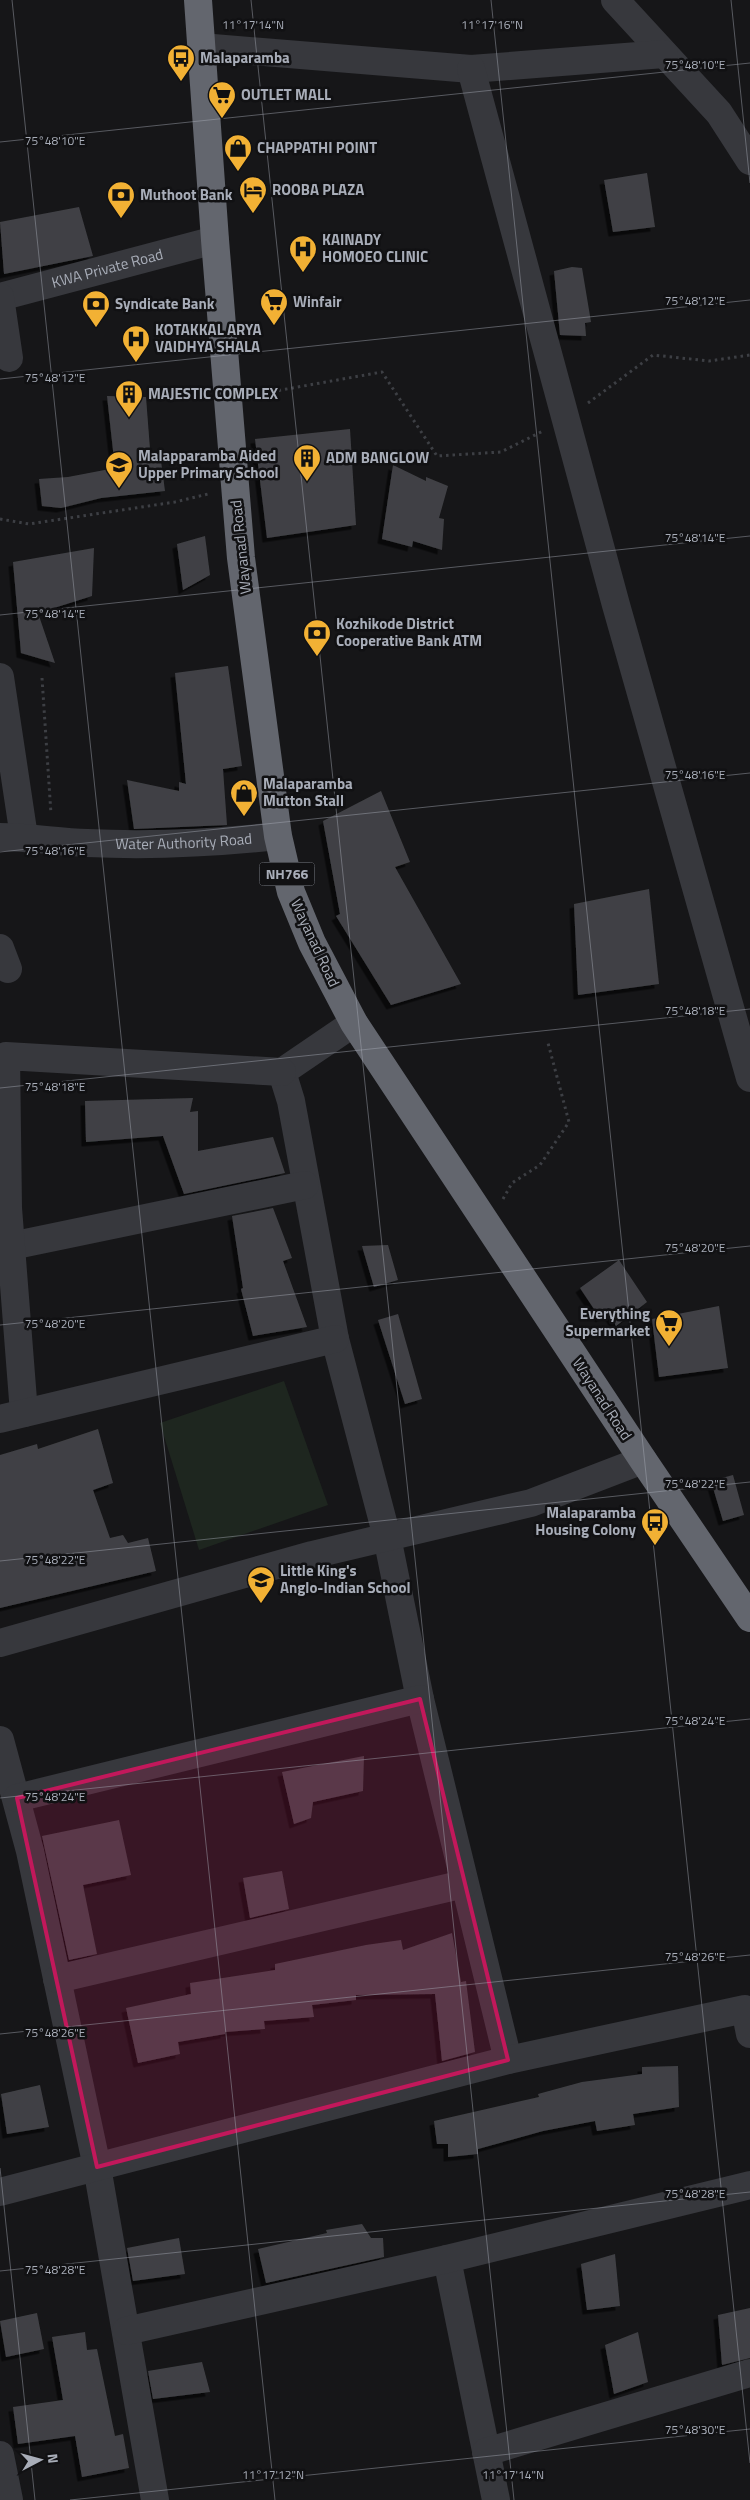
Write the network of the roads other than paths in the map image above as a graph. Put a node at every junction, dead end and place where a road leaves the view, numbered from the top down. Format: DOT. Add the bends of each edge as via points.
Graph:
graph roads {
  1 [pos="198,0"];
  2 [pos="615,0"];
  3 [pos="201,47"];
  4 [pos="664,54"];
  5 [pos="471,69"];
  6 [pos="750,161"];
  7 [pos="215,240"];
  8 [pos="0,297"];
  9 [pos="9,358"];
  10 [pos="0,677"];
  11 [pos="278,836"];
  12 [pos="12,837"];
  13 [pos="354,1023"];
  14 [pos="282,1072"];
  15 [pos="750,1078"];
  16 [pos="305,1185"];
  17 [pos="11,1246"];
  18 [pos="335,1339"];
  19 [pos="12,1416"];
  20 [pos="642,1460"];
  21 [pos="387,1537"];
  22 [pos="750,1618"];
  23 [pos="0,1643"];
  24 [pos="420,1699"];
  25 [pos="0,1740"];
  26 [pos="17,1798"];
  27 [pos="464,1884"];
  28 [pos="57,1979"];
  29 [pos="750,2034"];
  30 [pos="508,2060"];
  31 [pos="97,2167"];
  32 [pos="750,2185"];
  33 [pos="0,2192"];
  34 [pos="447,2259"];
  35 [pos="126,2331"];
  36 [pos="750,2373"];
  37 [pos="486,2452"];
  38 [pos="0,2455"];
  39 [pos="10,2500"];
  40 [pos="155,2500"];
  41 [pos="496,2500"];
  1 -- 3 [label="highway, Wayanad Road / NH766"];
  2 -- 4 [label="street"];
  3 -- 5 [label="street"];
  3 -- 7 [label="highway, Wayanad Road / NH766"];
  4 -- 5 [label="street"];
  4 -- 6 [label="street" via="719,114"];
  5 -- 15 [label="street"];
  7 -- 8 [label="street, KWA Private Road"];
  7 -- 11 [label="highway, Wayanad Road / NH766" via="241,558"];
  8 -- 9 [label="street"];
  10 -- 12 [label="street"];
  11 -- 12 [label="street, Water Authority Road" via="202,844 88,843"];
  11 -- 13 [label="highway, Wayanad Road / NH766" via="291,892 312,943"];
  13 -- 14 [label="street"];
  13 -- 20 [label="highway, Wayanad Road / NH766"];
  14 -- 16 [label="street" via="291,1101"];
  14 -- 17 [label="street" via="6,1056"];
  16 -- 17 [label="street"];
  16 -- 18 [label="street"];
  17 -- 19 [label="street"];
  18 -- 19 [label="street"];
  18 -- 21 [label="street"];
  20 -- 21 [label="street" via="531,1503"];
  20 -- 22 [label="highway, Wayanad Road / NH766"];
  21 -- 23 [label="street"];
  21 -- 24 [label="street"];
  24 -- 26 [label="street"];
  24 -- 27 [label="street"];
  25 -- 26 [label="street"];
  26 -- 28 [label="street"];
  27 -- 28 [label="street"];
  27 -- 30 [label="street"];
  28 -- 31 [label="street"];
  29 -- 30 [label="street" via="745,2009"];
  30 -- 31 [label="street"];
  31 -- 33 [label="street"];
  31 -- 35 [label="street"];
  32 -- 34 [label="street"];
  34 -- 35 [label="street"];
  34 -- 37 [label="street"];
  35 -- 40 [label="street"];
  36 -- 37 [label="street"];
  37 -- 41 [label="street"];
  38 -- 39 [label="street"];
}
